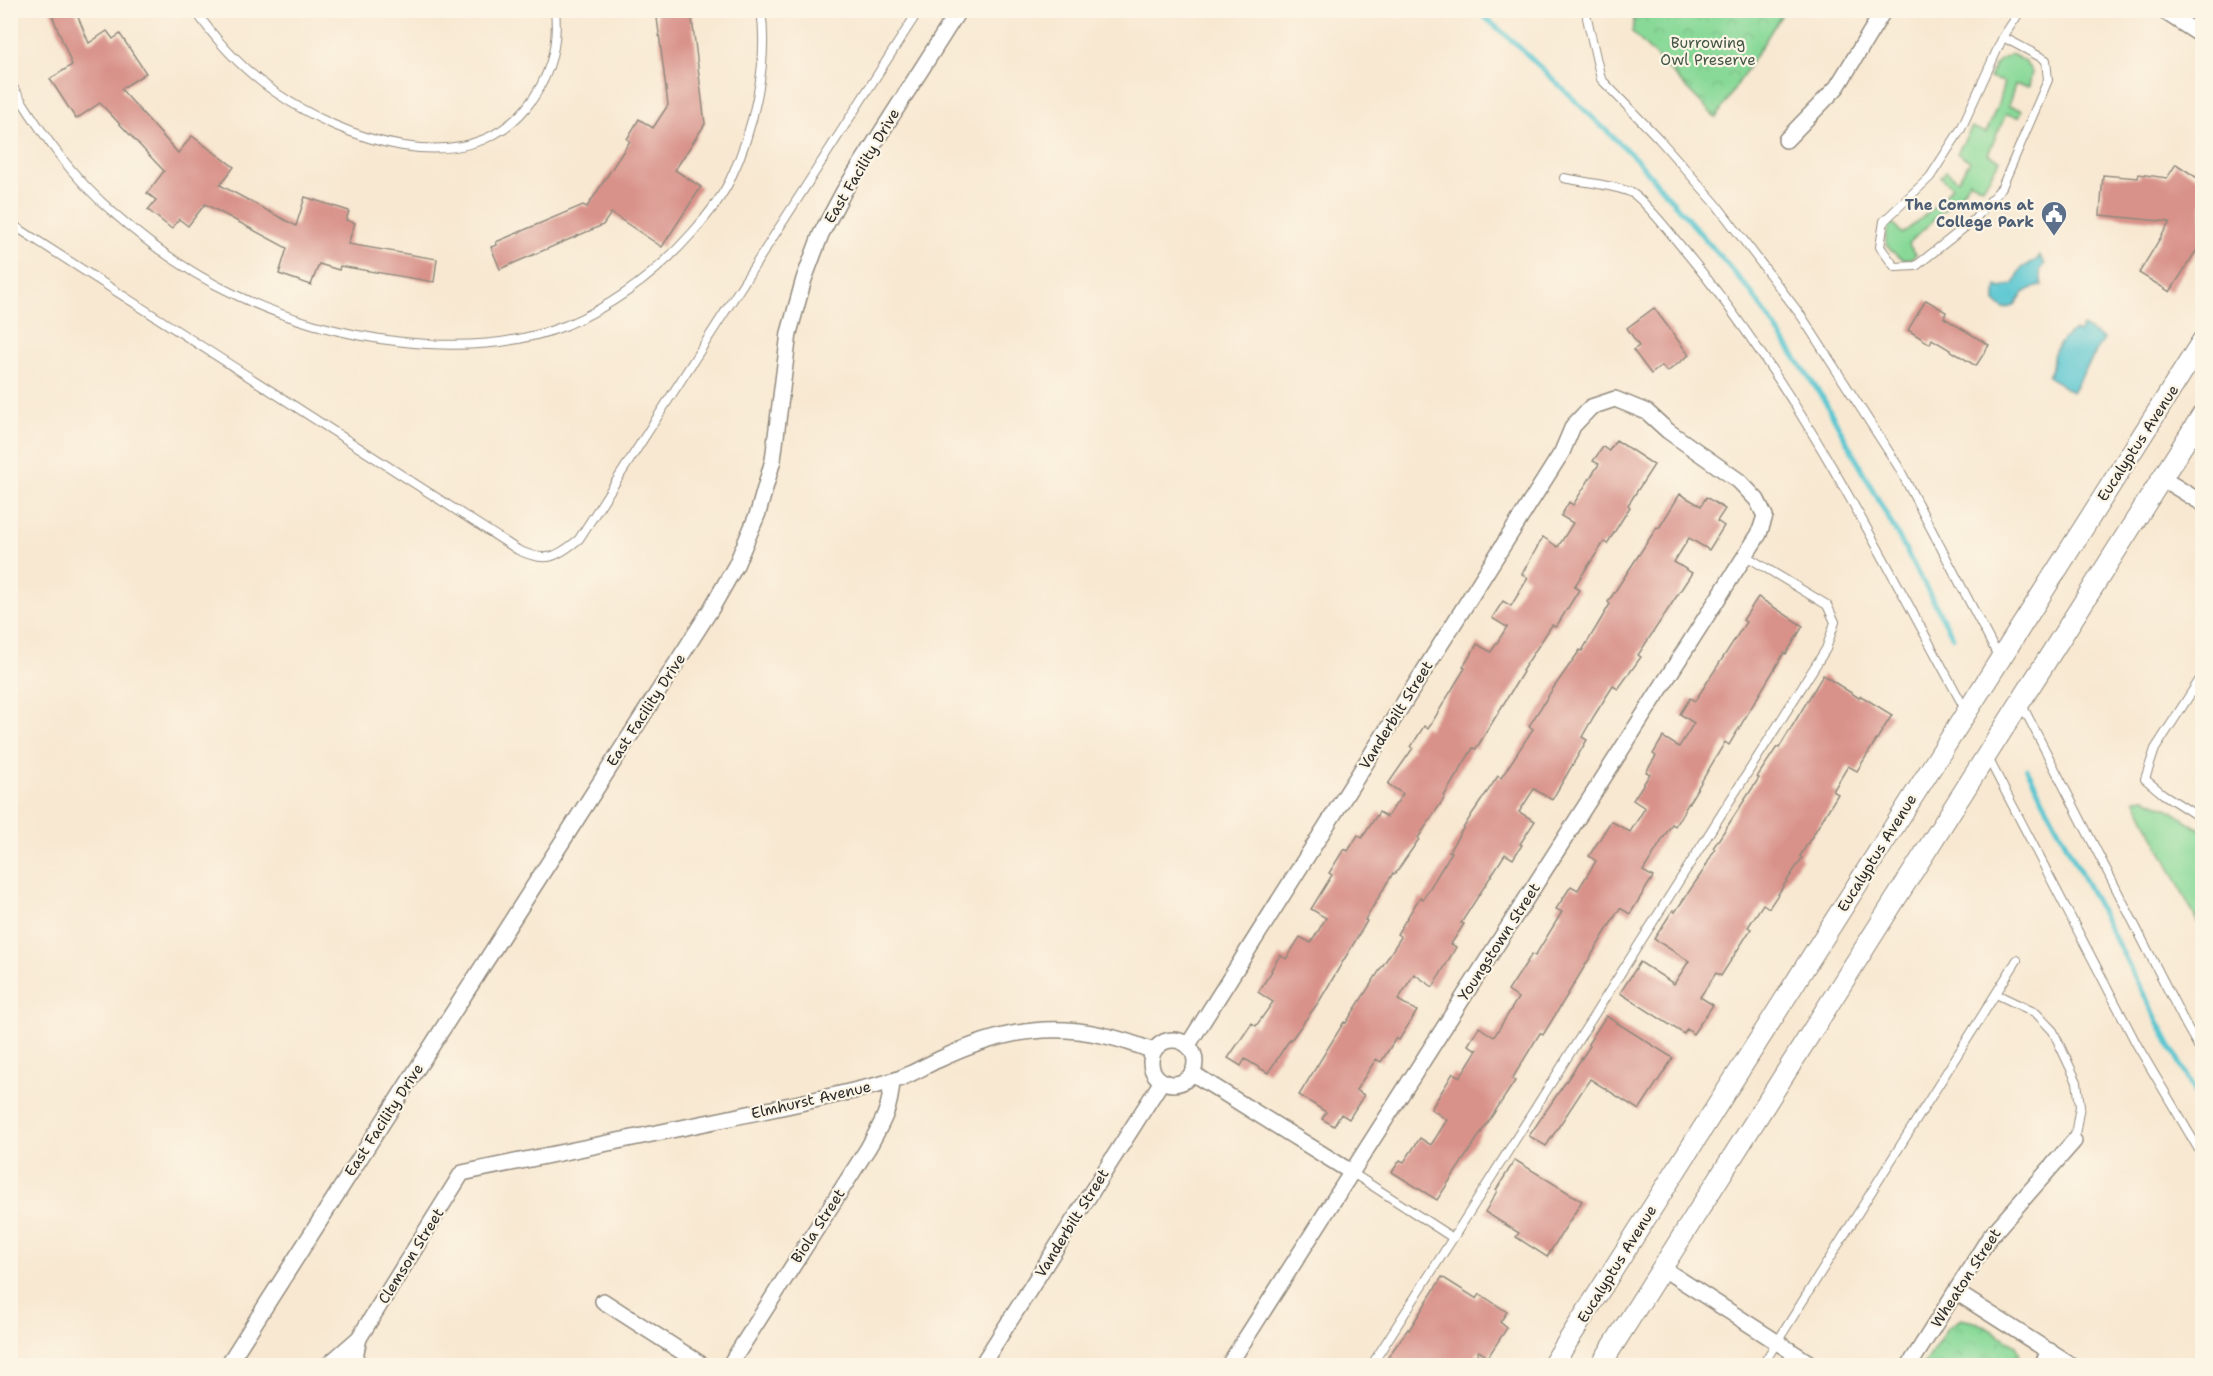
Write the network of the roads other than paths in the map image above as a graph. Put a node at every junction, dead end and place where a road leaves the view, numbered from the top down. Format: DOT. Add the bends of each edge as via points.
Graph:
graph roads {
  1 [pos="195,10"];
  2 [pos="555,10"];
  3 [pos="761,10"];
  4 [pos="919,10"];
  5 [pos="959,10"];
  6 [pos="1884,10"];
  7 [pos="2021,10"];
  8 [pos="2162,10"];
  9 [pos="1587,18"];
  10 [pos="2202,36"];
  11 [pos="2003,37"];
  12 [pos="10,82"];
  13 [pos="1786,140"];
  14 [pos="1564,178"];
  15 [pos="10,223"];
  16 [pos="2202,342"];
  17 [pos="1615,399"];
  18 [pos="2202,416"];
  19 [pos="2163,479"];
  20 [pos="2202,503"];
  21 [pos="1746,556"];
  22 [pos="2000,658"];
  23 [pos="2202,676"];
  24 [pos="2020,702"];
  25 [pos="1966,712"];
  26 [pos="1986,755"];
  27 [pos="2202,819"];
  28 [pos="2017,960"];
  29 [pos="1996,994"];
  30 [pos="1188,1045"];
  31 [pos="1153,1051"];
  32 [pos="2202,1053"];
  33 [pos="1192,1073"];
  34 [pos="1162,1081"];
  35 [pos="892,1082"];
  36 [pos="2074,1141"];
  37 [pos="2202,1155"];
  38 [pos="1351,1172"];
  39 [pos="462,1173"];
  40 [pos="1453,1238"];
  41 [pos="1662,1268"];
  42 [pos="1956,1292"];
  43 [pos="603,1301"];
  44 [pos="359,1338"];
  45 [pos="1777,1342"];
  46 [pos="2050,1351"];
  47 [pos="227,1365"];
  48 [pos="327,1365"];
  49 [pos="353,1365"];
  50 [pos="704,1365"];
  51 [pos="729,1365"];
  52 [pos="981,1365"];
  53 [pos="1228,1365"];
  54 [pos="1371,1365"];
  55 [pos="1552,1365"];
  56 [pos="1600,1365"];
  57 [pos="1762,1365"];
  58 [pos="1814,1365"];
  59 [pos="1910,1365"];
  60 [pos="2041,1365"];
  61 [pos="2072,1365"];
  1 -- 2 [label="lane" via="238,62 273,91 308,112 393,144 454,148 501,129 519,116 534,97 551,62 557,29"];
  3 -- 12 [label="lane" via="762,55 753,117 730,180 701,223 666,261 602,308 537,334 478,344 417,343 340,332 272,310 207,280 143,237 87,189 55,151"];
  4 -- 15 [label="lane" via="579,539 548,558 534,558 518,550"];
  5 -- 47 [label="street, East Facility Drive" via="821,234 789,333 773,460 758,513 736,566"];
  6 -- 13 [label="street" via="1837,87"];
  7 -- 11 [label="lane"];
  8 -- 10 [label="street"];
  9 -- 22 [label="lane" via="1601,79 1716,204 1838,369 1898,466"];
  11 -- 11 [label="lane" via="1961,129 1930,177 1884,221 1880,248 1895,267 1916,266 1974,220 2002,187 2048,80 2046,60"];
  14 -- 25 [label="lane" via="1632,193 1715,290 1775,372 1823,448"];
  16 -- 22 [label="street, Eucalyptus Avenue"];
  17 -- 21 [label="street, Youngstown Street" via="1647,412 1739,481 1757,500 1765,516 1760,534"];
  17 -- 30 [label="street, Vanderbilt Street" via="1591,407 1574,426 1562,452"];
  18 -- 19 [label="street"];
  19 -- 20 [label="street"];
  19 -- 24 [label="street"];
  21 -- 38 [label="street, Youngstown Street"];
  21 -- 40 [label="lane" via="1827,605 1835,622 1826,649"];
  22 -- 25 [label="street, Eucalyptus Avenue"];
  23 -- 27 [label="lane" via="2155,749 2145,779"];
  24 -- 26 [label="street"];
  24 -- 32 [label="lane"];
  25 -- 55 [label="street, Eucalyptus Avenue"];
  26 -- 37 [label="lane" via="2137,1045"];
  26 -- 41 [label="street"];
  28 -- 29 [label="lane"];
  29 -- 36 [label="lane" via="2036,1013 2053,1031 2077,1082 2080,1106"];
  29 -- 45 [label="lane"];
  30 -- 31 [label="street" via="1171,1040"];
  30 -- 33 [label="street" via="1195,1056"];
  31 -- 34 [label="street" via="1152,1069"];
  31 -- 35 [label="street, Elmhurst Avenue" via="1115,1037 1034,1030 980,1042"];
  33 -- 34 [label="street" via="1180,1083"];
  33 -- 38 [label="street"];
  34 -- 52 [label="street, Vanderbilt Street"];
  35 -- 39 [label="street, Elmhurst Avenue"];
  35 -- 51 [label="street, Biola Street" via="891,1102 868,1148"];
  36 -- 42 [label="street, Wheaton Street" via="1989,1238"];
  38 -- 40 [label="lane"];
  38 -- 53 [label="street, Youngstown Street"];
  39 -- 44 [label="street, Clemson Street"];
  40 -- 54 [label="lane"];
  41 -- 45 [label="street"];
  41 -- 56 [label="street"];
  42 -- 46 [label="street"];
  42 -- 59 [label="street, Wheaton Street"];
  43 -- 50 [label="street"];
  44 -- 48 [label="street, Clemson Street"];
  44 -- 49 [label="street, Clemson Street"];
  45 -- 57 [label="lane"];
  45 -- 58 [label="street"];
  46 -- 60 [label="street"];
  46 -- 61 [label="street"];
}
